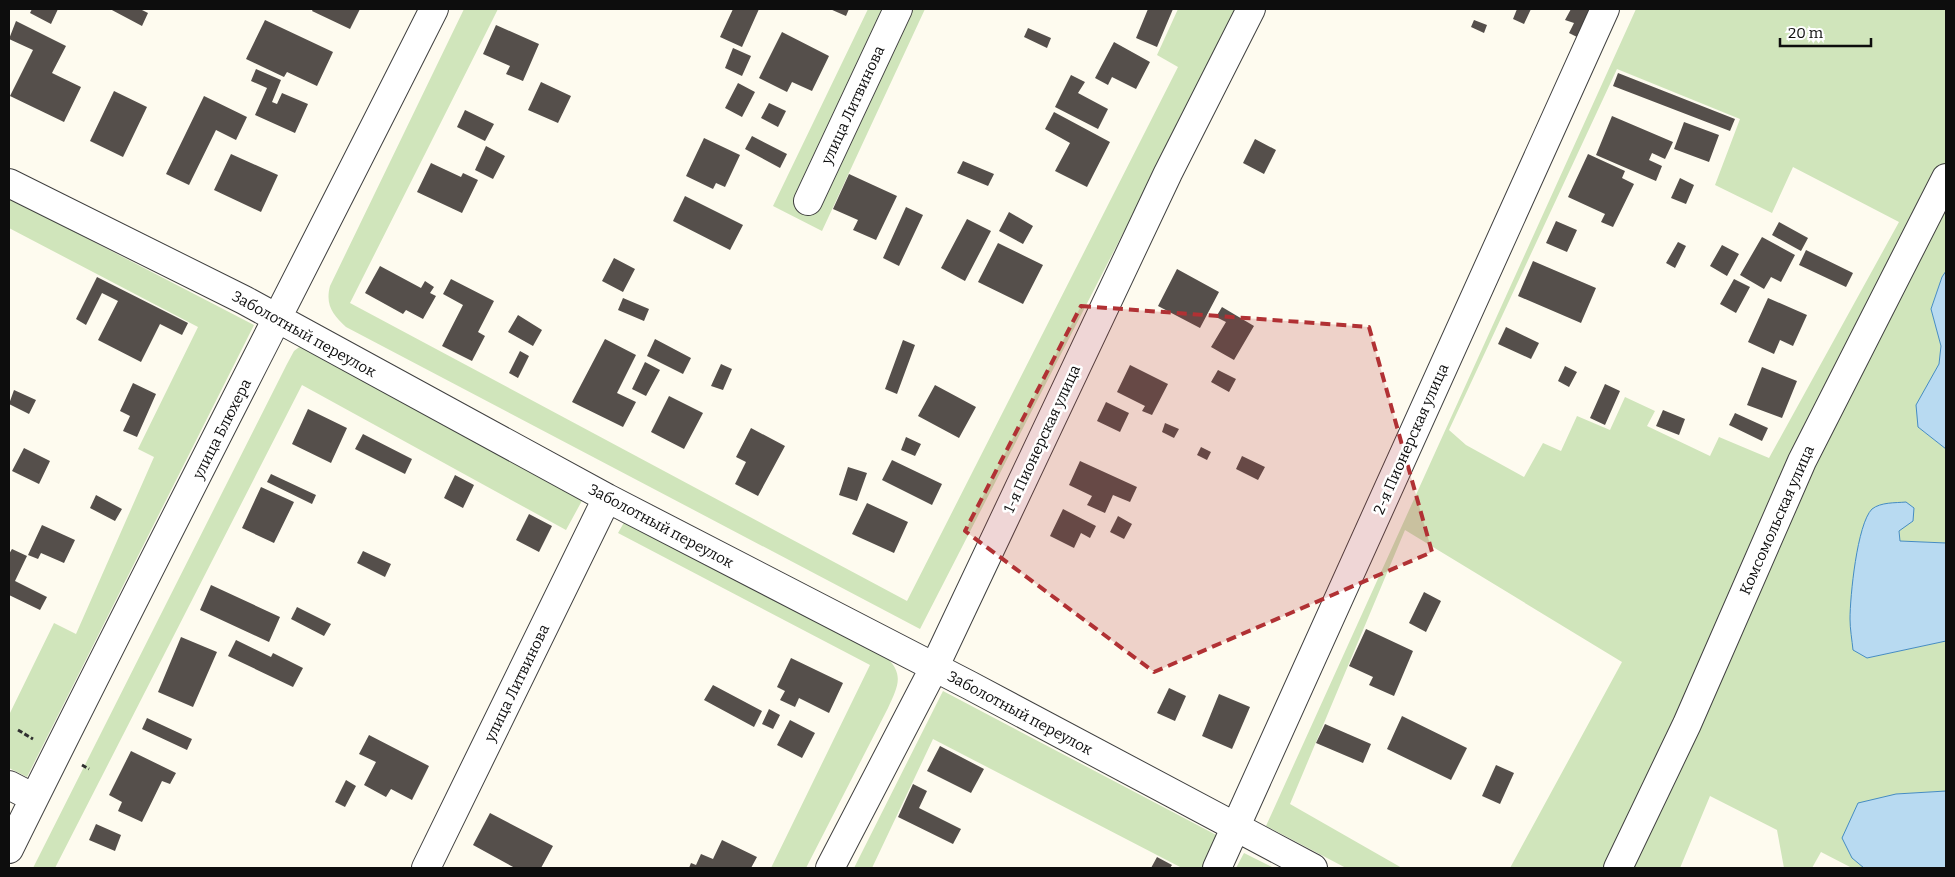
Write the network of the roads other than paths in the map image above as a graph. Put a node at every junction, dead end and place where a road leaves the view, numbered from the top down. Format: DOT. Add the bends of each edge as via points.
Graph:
graph roads {
  1 [pos="434,9"];
  2 [pos="898,9"];
  3 [pos="1252,9"];
  4 [pos="1605,9"];
  5 [pos="1946,178"];
  6 [pos="9,182"];
  7 [pos="808,201"];
  8 [pos="278,320"];
  9 [pos="608,498"];
  10 [pos="934,668"];
  11 [pos="9,785"];
  12 [pos="34,798"];
  13 [pos="1236,826"];
  14 [pos="9,849"];
  15 [pos="426,868"];
  16 [pos="830,868"];
  17 [pos="1217,868"];
  18 [pos="1313,868"];
  19 [pos="1618,868"];
  1 -- 8 [label="street, улица Блюхера"];
  2 -- 7 [label="street, улица Литвинова"];
  3 -- 10 [label="street, 1-я Пионерская улица" via="1168,173"];
  4 -- 13 [label="street, 2-я Пионерская улица"];
  5 -- 19 [label="street, Комсомольская улица" via="1802,461 1687,724"];
  6 -- 8 [label="street, Заболотный переулок"];
  8 -- 9 [label="street, Заболотный переулок"];
  8 -- 12 [label="street, улица Блюхера"];
  9 -- 10 [label="street, Заболотный переулок"];
  9 -- 15 [label="street, улица Литвинова"];
  10 -- 13 [label="street, Заболотный переулок"];
  10 -- 16 [label="street, 1-я Пионерская улица"];
  11 -- 12 [label="street"];
  12 -- 14 [label="street, улица Блюхера"];
  13 -- 17 [label="street, 2-я Пионерская улица"];
  13 -- 18 [label="street, Заболотный переулок"];
}
